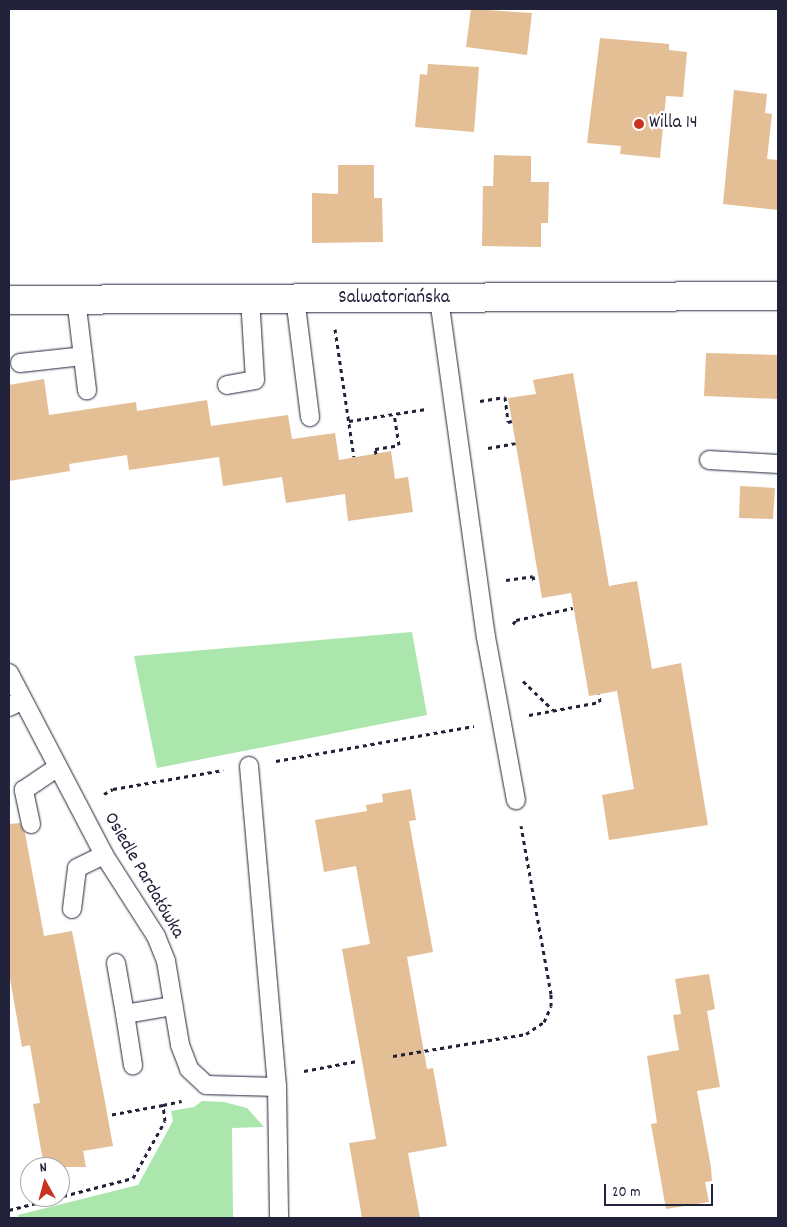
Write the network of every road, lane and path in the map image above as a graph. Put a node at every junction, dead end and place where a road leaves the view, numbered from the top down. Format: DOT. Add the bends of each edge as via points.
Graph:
graph roads {
  1 [pos="778,296"];
  2 [pos="250,298"];
  3 [pos="295,298"];
  4 [pos="76,299"];
  5 [pos="439,299"];
  6 [pos="9,300"];
  7 [pos="334,326"];
  8 [pos="83,356"];
  9 [pos="20,363"];
  10 [pos="226,385"];
  11 [pos="87,390"];
  12 [pos="469,402"];
  13 [pos="430,409"];
  14 [pos="394,414"];
  15 [pos="310,417"];
  16 [pos="349,421"];
  17 [pos="512,421"];
  18 [pos="376,454"];
  19 [pos="354,457"];
  20 [pos="709,460"];
  21 [pos="778,464"];
  22 [pos="573,608"];
  23 [pos="486,637"];
  24 [pos="9,673"];
  25 [pos="599,694"];
  26 [pos="16,703"];
  27 [pos="500,721"];
  28 [pos="460,729"];
  29 [pos="249,766"];
  30 [pos="58,767"];
  31 [pos="206,773"];
  32 [pos="516,800"];
  33 [pos="79,808"];
  34 [pos="31,824"];
  35 [pos="104,855"];
  36 [pos="72,909"];
  37 [pos="116,963"];
  38 [pos="173,1006"];
  39 [pos="125,1014"];
  40 [pos="393,1056"];
  41 [pos="357,1061"];
  42 [pos="133,1065"];
  43 [pos="277,1082"];
  44 [pos="109,1115"];
  45 [pos="9,1210"];
  46 [pos="279,1218"];
  1 -- 5 [label="street, Salwatoriańska"];
  2 -- 3 [label="street, Salwatoriańska"];
  2 -- 4 [label="street, Salwatoriańska"];
  2 -- 10 [label="lane" via="255,380"];
  3 -- 5 [label="street, Salwatoriańska"];
  3 -- 15 [label="lane"];
  4 -- 6 [label="street, Salwatoriańska"];
  4 -- 8 [label="lane"];
  5 -- 23 [label="lane"];
  7 -- 16 [label="path"];
  8 -- 9 [label="lane"];
  8 -- 11 [label="lane"];
  12 -- 17 [label="path" via="505,398 508,422"];
  13 -- 14 [label="path"];
  14 -- 16 [label="path"];
  14 -- 18 [label="path" via="399,445 375,449"];
  16 -- 19 [label="path"];
  20 -- 21 [label="lane"];
  22 -- 23 [label="path" via="516,620 510,628"];
  23 -- 27 [label="lane"];
  24 -- 26 [label="lane, Osiedle Pardałówka"];
  25 -- 27 [label="path" via="600,702"];
  26 -- 30 [label="lane, Osiedle Pardałówka"];
  27 -- 32 [label="lane"];
  28 -- 29 [label="path"];
  29 -- 43 [label="lane"];
  30 -- 33 [label="lane, Osiedle Pardałówka"];
  30 -- 34 [label="lane" via="24,790"];
  31 -- 33 [label="path" via="113,789"];
  32 -- 40 [label="path" via="551,994 551,1006 544,1022 526,1034"];
  33 -- 35 [label="lane, Osiedle Pardałówka"];
  35 -- 36 [label="lane" via="77,868"];
  35 -- 38 [label="lane, Osiedle Pardałówka" via="156,936 166,962"];
  37 -- 39 [label="lane"];
  38 -- 39 [label="lane"];
  38 -- 43 [label="lane, Osiedle Pardałówka" via="180,1045 189,1069 206,1085"];
  39 -- 42 [label="lane"];
  41 -- 43 [label="path"];
  43 -- 46 [label="lane"];
  44 -- 45 [label="path" via="163,1105 165,1121 133,1178"];
}
